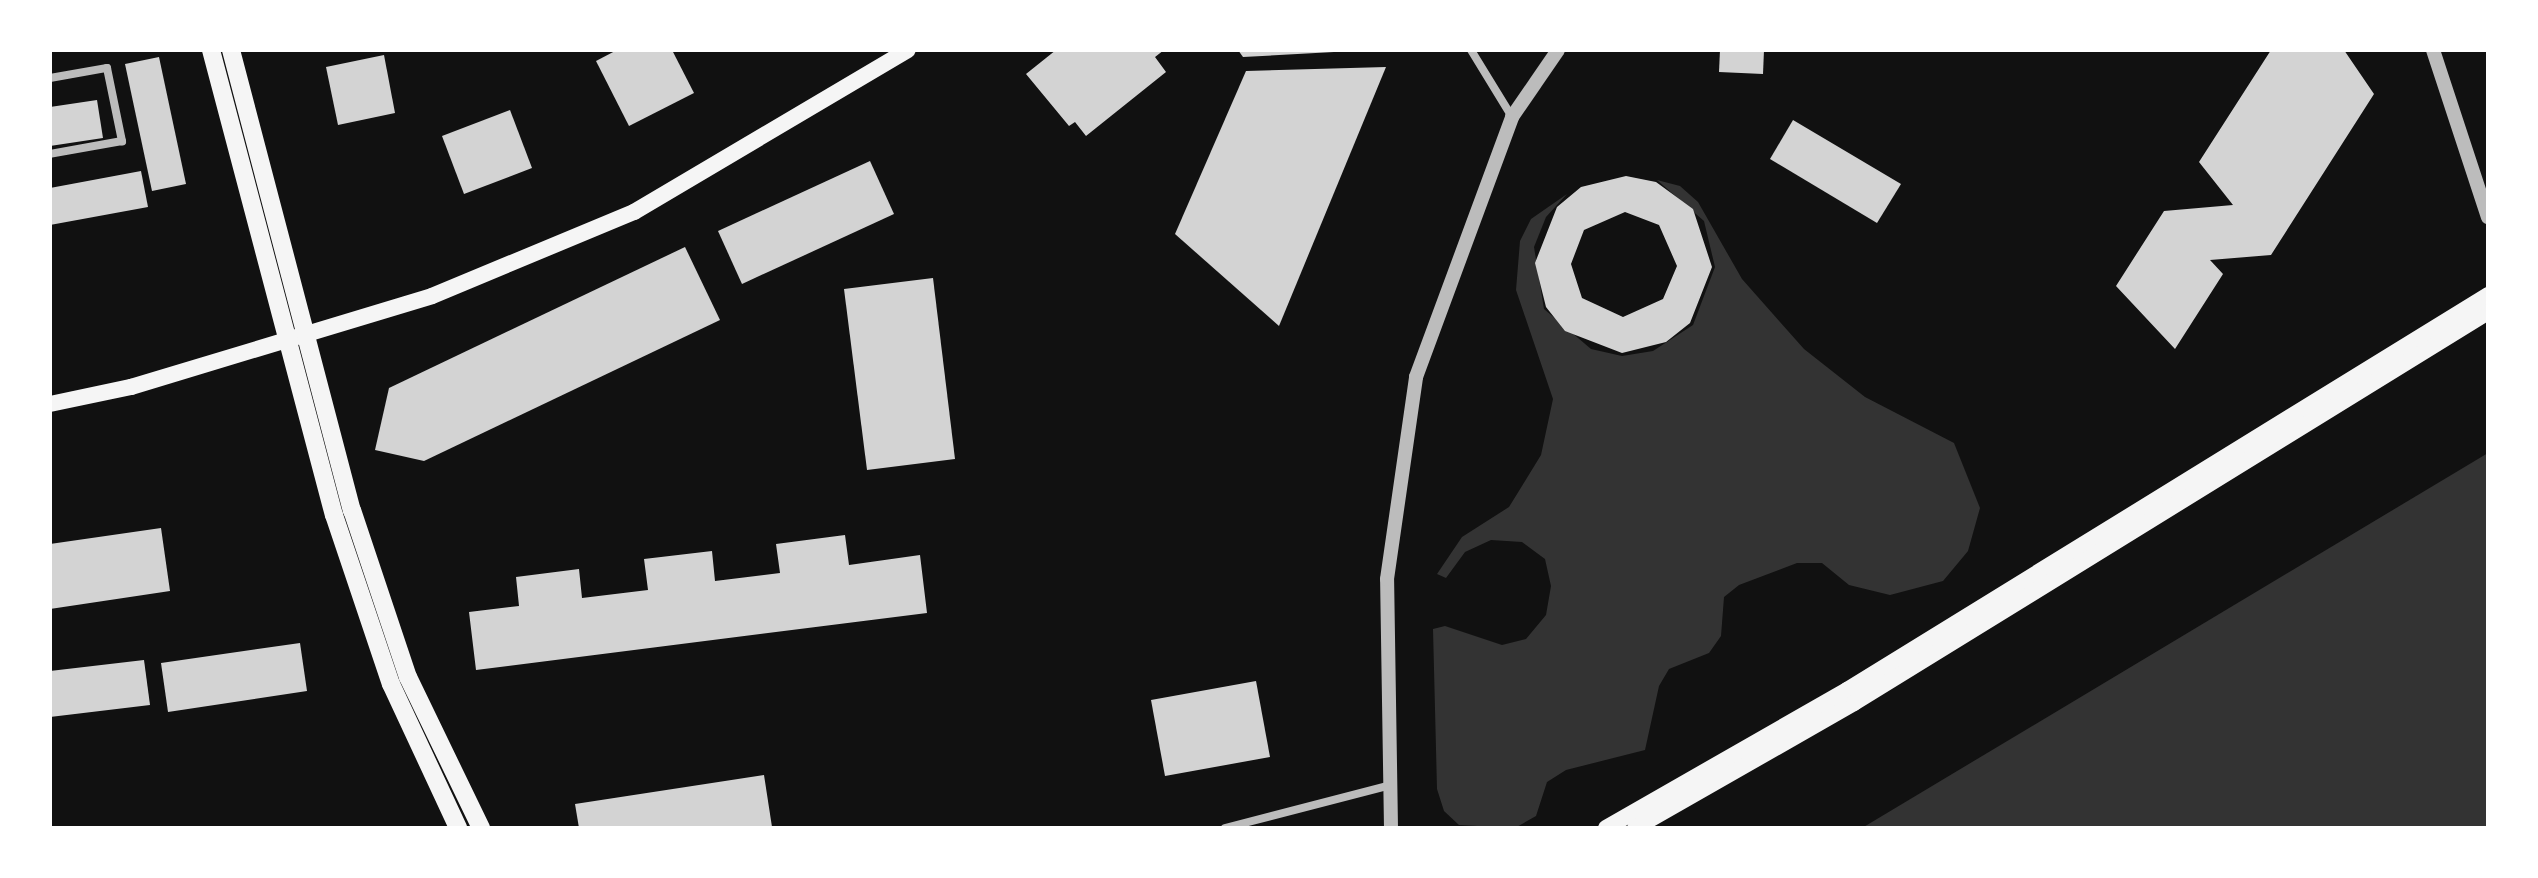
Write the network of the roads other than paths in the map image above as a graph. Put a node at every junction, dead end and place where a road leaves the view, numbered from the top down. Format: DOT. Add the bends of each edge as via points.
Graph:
graph roads {
  1 [pos="211,50"];
  2 [pos="231,50"];
  3 [pos="908,50"];
  4 [pos="1471,50"];
  5 [pos="1558,50"];
  6 [pos="2433,50"];
  7 [pos="50,78"];
  8 [pos="1512,117"];
  9 [pos="50,154"];
  10 [pos="2488,217"];
  11 [pos="2488,295"];
  12 [pos="2488,312"];
  13 [pos="299,337"];
  14 [pos="50,404"];
  15 [pos="1387,786"];
  16 [pos="458,828"];
  17 [pos="481,828"];
  18 [pos="1225,828"];
  19 [pos="1391,828"];
  20 [pos="1606,828"];
  21 [pos="1635,828"];
  1 -- 13 [label="main road"];
  2 -- 13 [label="main road"];
  3 -- 13 [label="main road" via="634,212 432,296"];
  4 -- 8 [label="street"];
  5 -- 8 [label="street"];
  6 -- 10 [label="street"];
  7 -- 9 [label="street" via="107,68 122,141"];
  8 -- 15 [label="street" via="1416,377 1387,579"];
  11 -- 20 [label="main road" via="1847,690"];
  12 -- 21 [label="main road" via="1854,703"];
  13 -- 14 [label="main road"];
  13 -- 16 [label="main road" via="334,515 391,684"];
  13 -- 17 [label="main road" via="408,677"];
  15 -- 18 [label="street"];
  15 -- 19 [label="street"];
}
